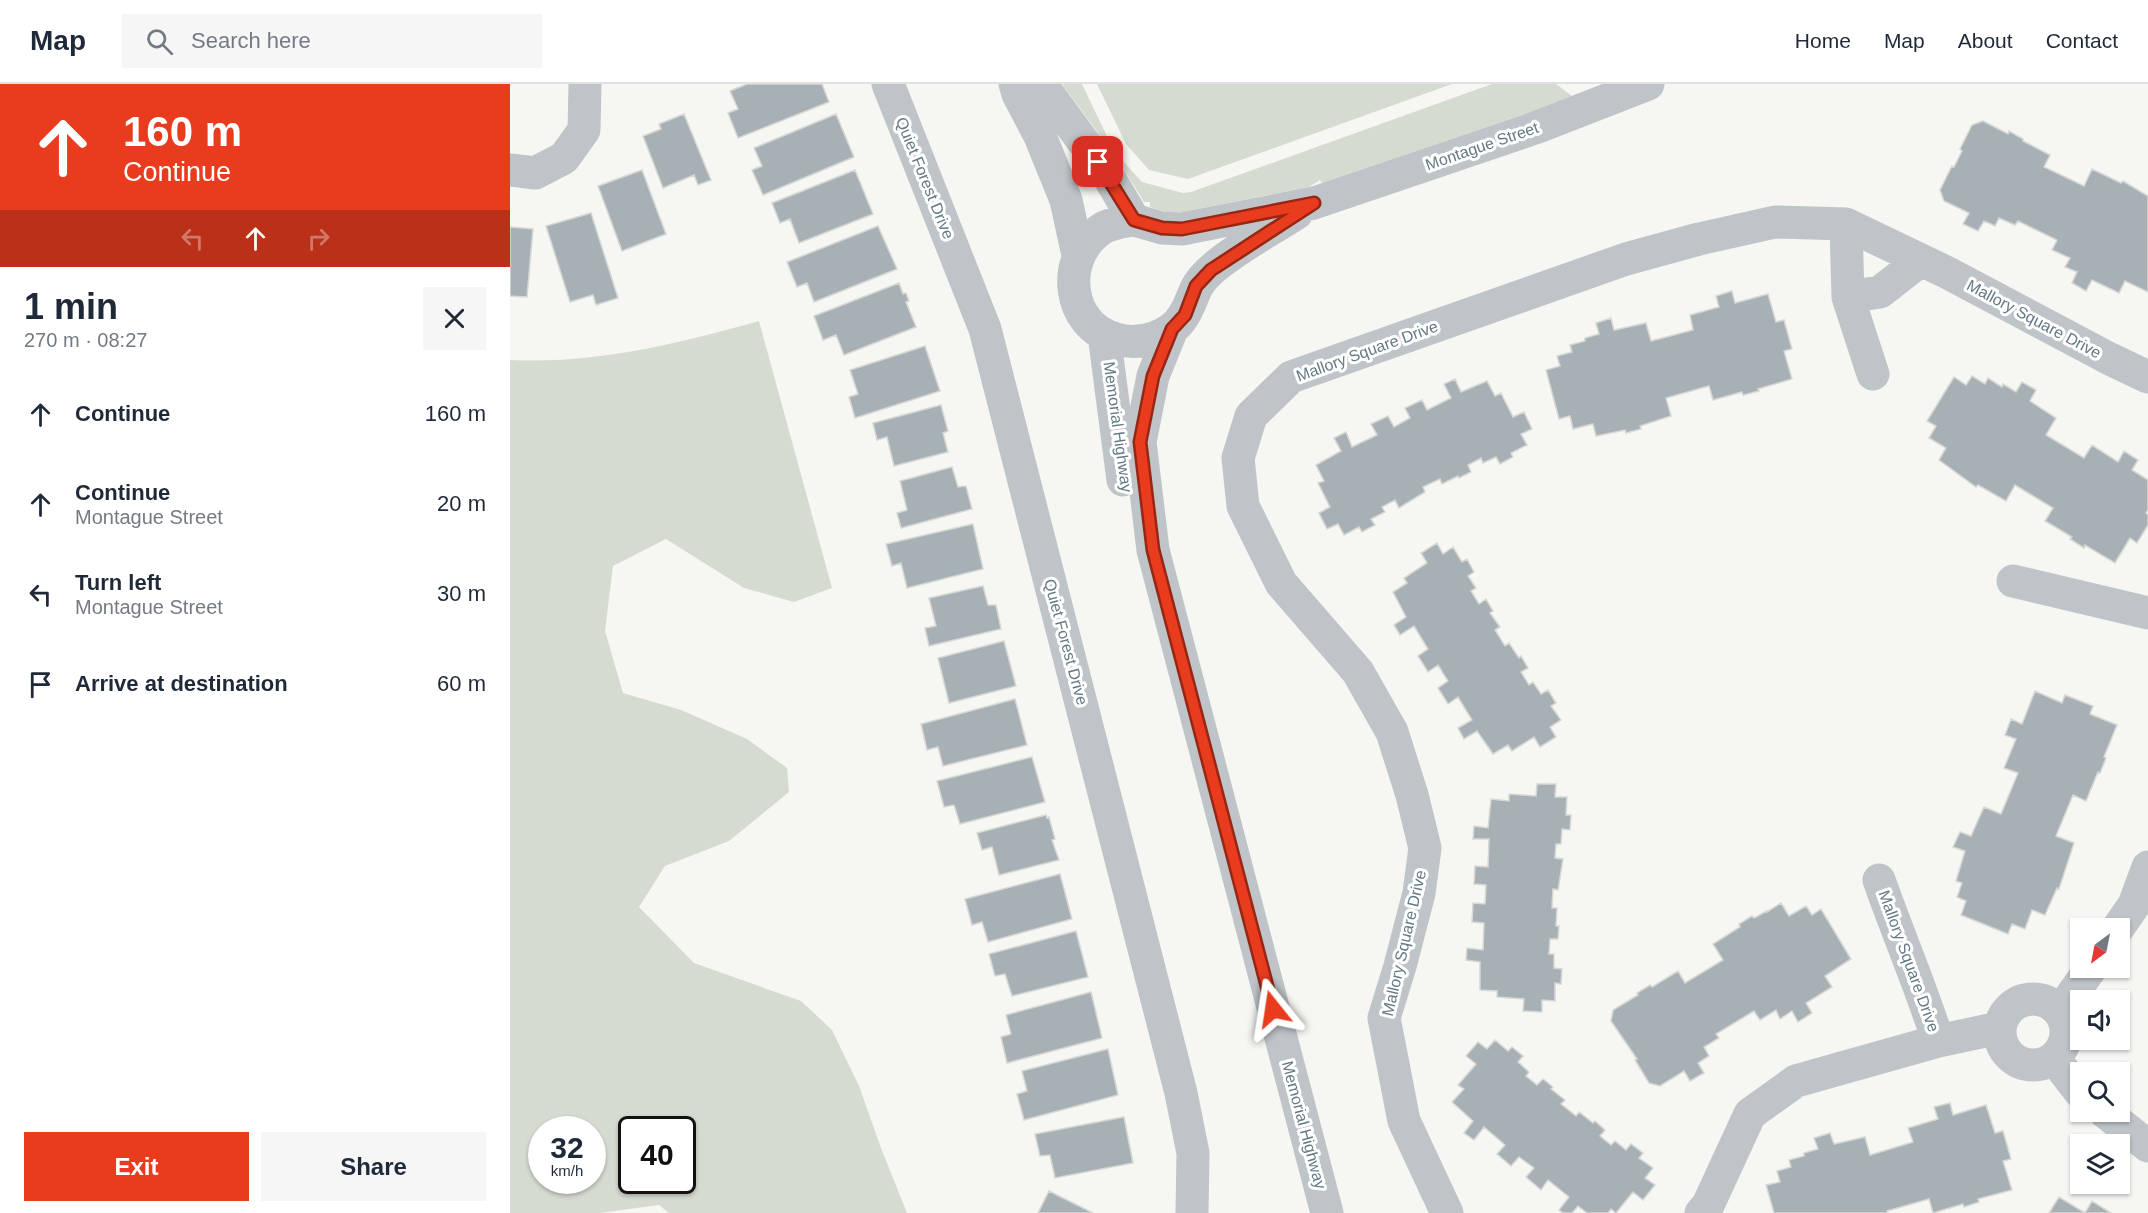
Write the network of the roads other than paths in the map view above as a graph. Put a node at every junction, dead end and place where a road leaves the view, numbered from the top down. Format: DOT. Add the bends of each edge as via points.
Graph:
graph roads {
  1 [pos="585,84"];
  2 [pos="888,84"];
  3 [pos="1015,84"];
  4 [pos="1038,84"];
  5 [pos="1648,84"];
  6 [pos="1602,93"];
  7 [pos="510,170"];
  8 [pos="1314,203"];
  9 [pos="1134,220"];
  10 [pos="1846,224"];
  11 [pos="1078,255"];
  12 [pos="1921,260"];
  13 [pos="1211,270"];
  14 [pos="1848,297"];
  15 [pos="1172,329"];
  16 [pos="1104,333"];
  17 [pos="1873,374"];
  18 [pos="2148,377"];
  19 [pos="1153,550"];
  20 [pos="2013,580"];
  21 [pos="2148,613"];
  22 [pos="2148,867"];
  23 [pos="1879,880"];
  24 [pos="2125,918"];
  25 [pos="2084,978"];
  26 [pos="2060,1012"];
  27 [pos="1999,1028"];
  28 [pos="1938,1041"];
  29 [pos="2054,1058"];
  30 [pos="2070,1079"];
  31 [pos="2118,1122"];
  32 [pos="2148,1146"];
  33 [pos="1192,1213"];
  34 [pos="1327,1213"];
  35 [pos="1447,1213"];
  36 [pos="1701,1213"];
  1 -- 7 [label="street" via="584,130 564,158 535,173"];
  2 -- 33 [label="street, Quiet Forest Drive" via="986,329 1181,1093 1192,1152"];
  3 -- 11 [label="street" via="1066,200"];
  4 -- 9 [label="street" via="1107,174"];
  5 -- 6 [label="street, Montague Street"];
  6 -- 8 [label="street, Montague Street" via="1535,128"];
  8 -- 9 [label="street, Montague Street" via="1182,229"];
  8 -- 13 [label="street, Montague Street"];
  9 -- 11 [label="street" via="1101,229"];
  10 -- 12 [label="street, Mallory Square Drive"];
  10 -- 14 [label="street"];
  10 -- 35 [label="street, Mallory Square Drive" via="1775,222 1699,238 1626,260 1291,377 1251,417 1238,458 1243,506 1281,584 1358,672 1392,732 1423,838 1419,893 1384,1017 1404,1121"];
  11 -- 16 [label="street" via="1072,275 1074,295 1082,314"];
  12 -- 14 [label="street" via="1880,292"];
  12 -- 18 [label="street, Mallory Square Drive"];
  13 -- 15 [label="street, Memorial Highway" via="1196,286 1185,315"];
  14 -- 17 [label="street"];
  15 -- 16 [label="street" via="1134,342"];
  15 -- 19 [label="street, Memorial Highway" via="1153,376 1140,442"];
  16 -- 19 [label="street, Memorial Highway" via="1124,490"];
  19 -- 34 [label="street, Memorial Highway"];
  20 -- 21 [label="street"];
  22 -- 24 [label="street"];
  23 -- 28 [label="street, Mallory Square Drive" via="1923,991"];
  25 -- 26 [label="street"];
  26 -- 27 [label="street" via="2052,1004 2030,998 2009,1008"];
  26 -- 29 [label="street" via="2067,1031"];
  27 -- 28 [label="street, Mallory Square Drive"];
  27 -- 29 [label="street" via="2004,1050 2022,1064 2044,1064"];
  28 -- 36 [label="street, Mallory Square Drive" via="1796,1082 1750,1114"];
  29 -- 30 [label="street"];
  31 -- 32 [label="street"];
}
